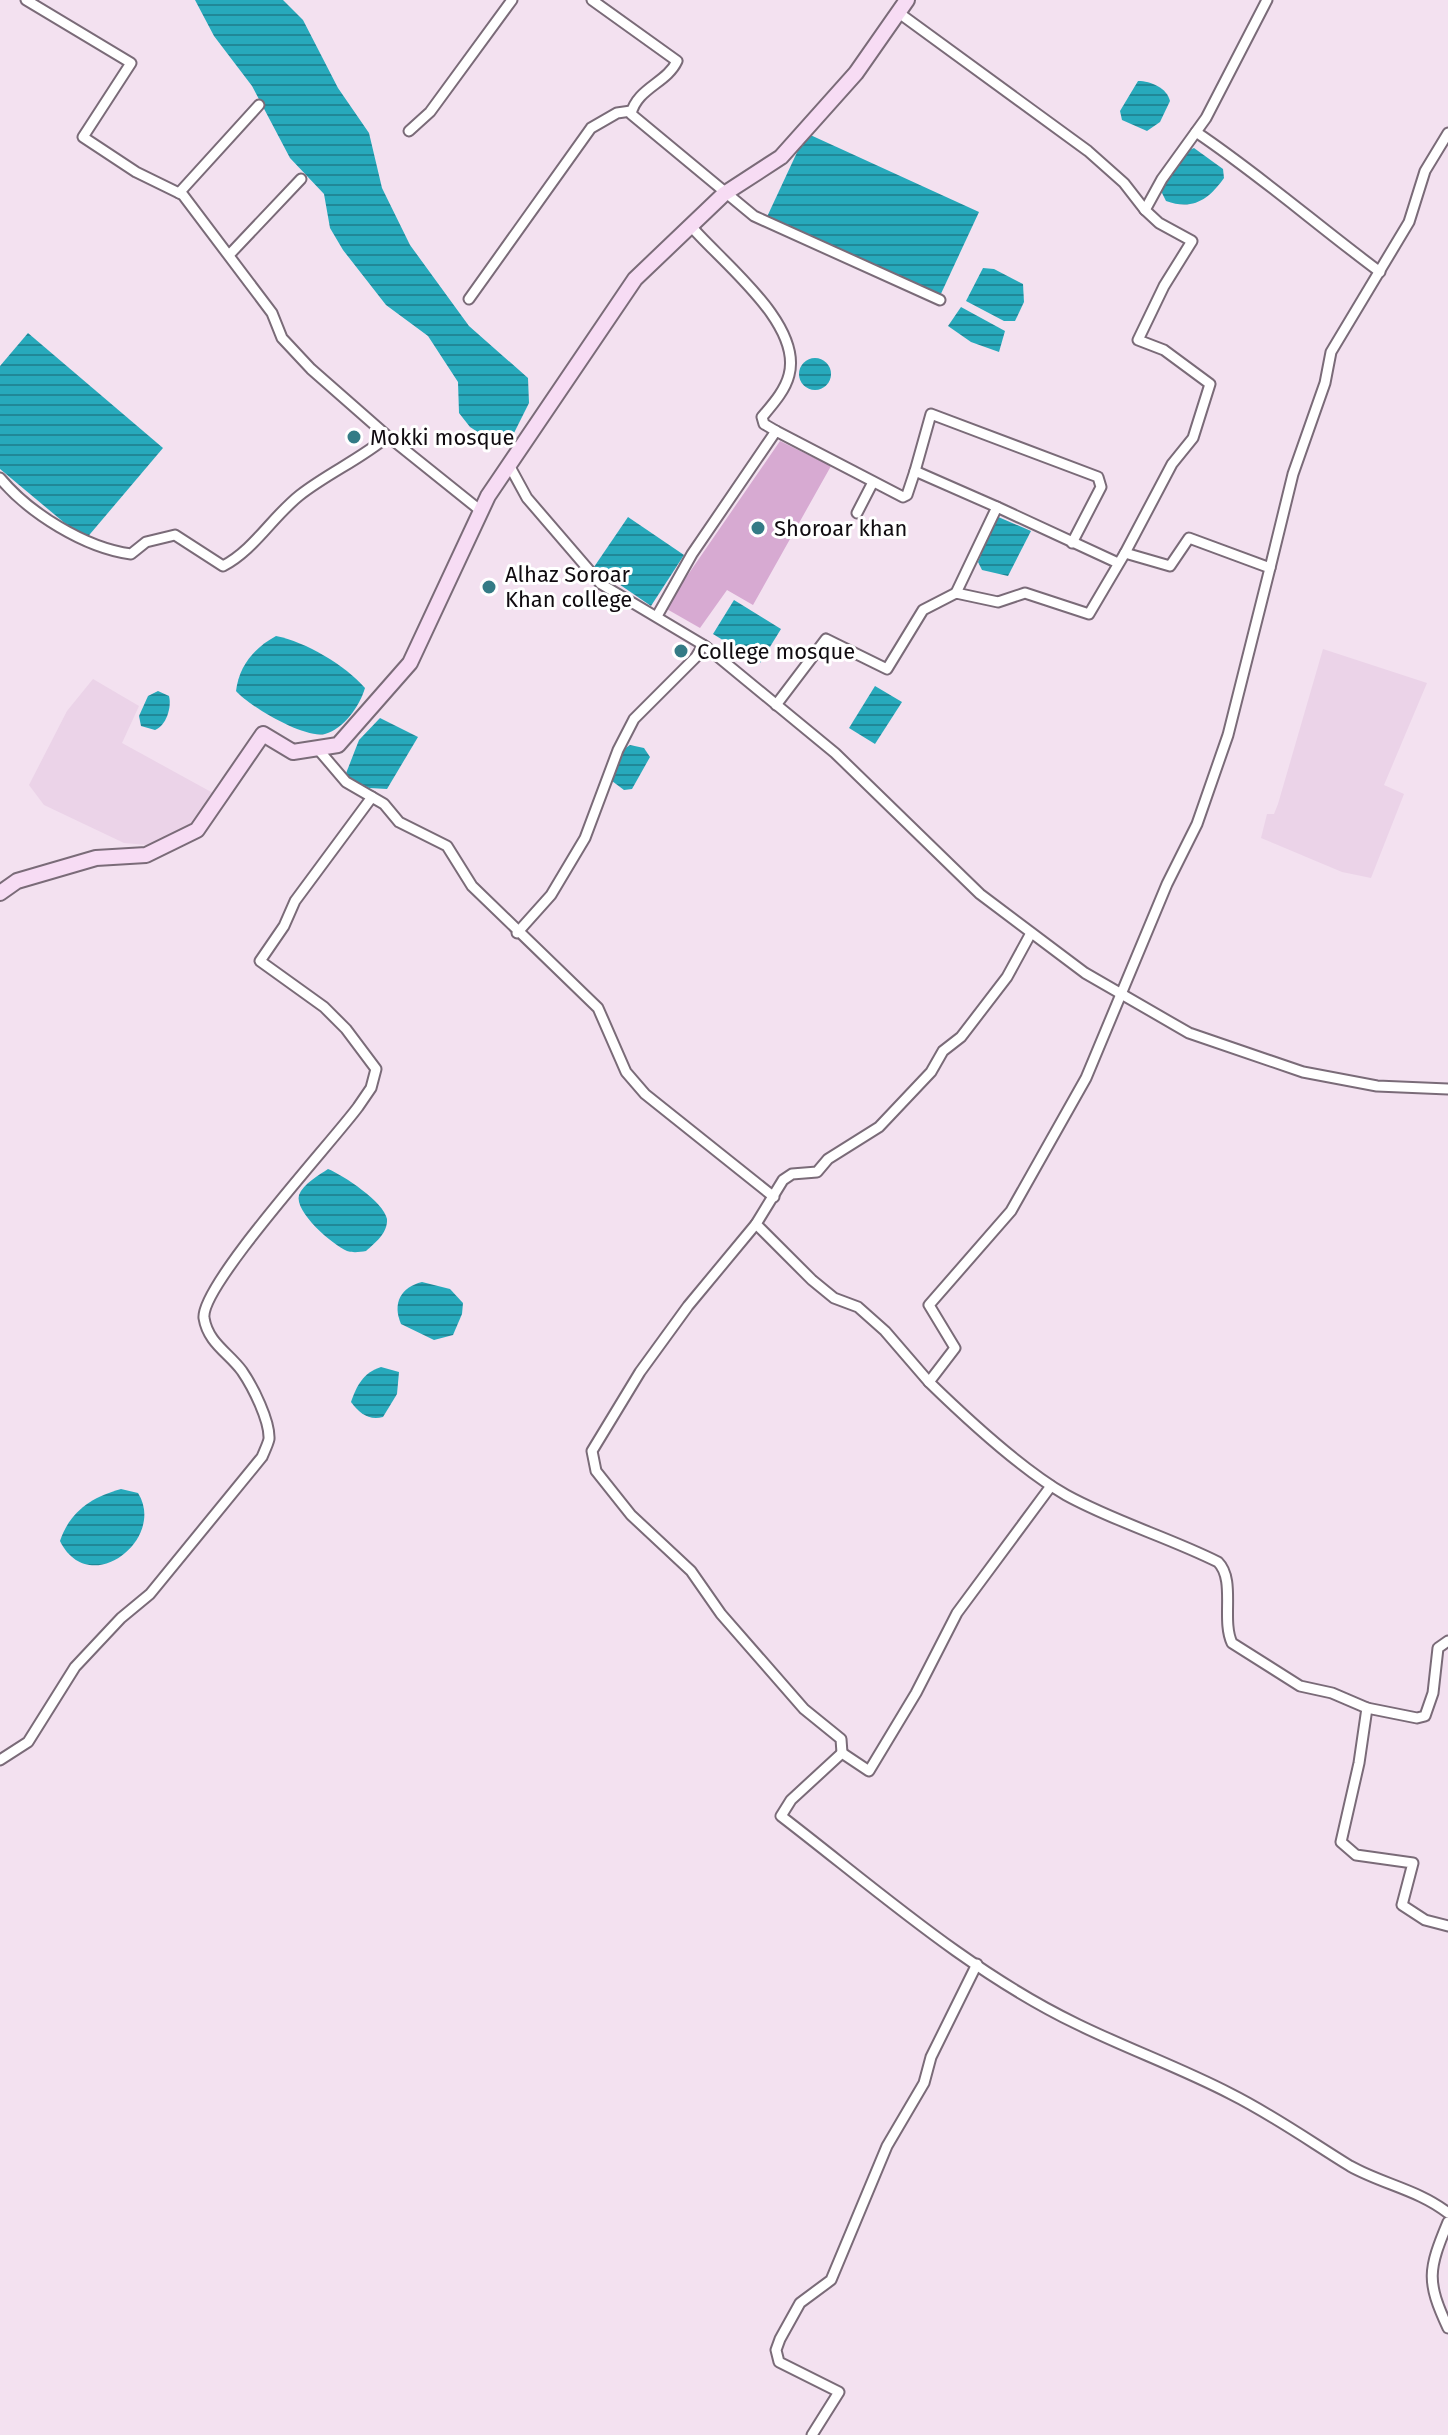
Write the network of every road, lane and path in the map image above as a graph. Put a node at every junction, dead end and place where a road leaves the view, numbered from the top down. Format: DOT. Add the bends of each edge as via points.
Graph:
graph roads {
  1 [pos="26,0"];
  2 [pos="512,0"];
  3 [pos="592,0"];
  4 [pos="1267,0"];
  5 [pos="903,7"];
  6 [pos="259,105"];
  7 [pos="631,111"];
  8 [pos="409,131"];
  9 [pos="1196,132"];
  10 [pos="1448,133"];
  11 [pos="301,179"];
  12 [pos="179,193"];
  13 [pos="724,194"];
  14 [pos="1145,210"];
  15 [pos="690,225"];
  16 [pos="230,254"];
  17 [pos="1380,272"];
  18 [pos="469,299"];
  19 [pos="940,300"];
  20 [pos="776,431"];
  21 [pos="388,436"];
  22 [pos="509,465"];
  23 [pos="915,471"];
  24 [pos="0,478"];
  25 [pos="873,482"];
  26 [pos="997,507"];
  27 [pos="481,511"];
  28 [pos="857,513"];
  29 [pos="1072,543"];
  30 [pos="1125,553"];
  31 [pos="1118,563"];
  32 [pos="1270,568"];
  33 [pos="956,593"];
  34 [pos="657,616"];
  35 [pos="703,645"];
  36 [pos="776,705"];
  37 [pos="317,748"];
  38 [pos="372,797"];
  39 [pos="0,893"];
  40 [pos="517,933"];
  41 [pos="1031,933"];
  42 [pos="1120,996"];
  43 [pos="1448,1089"];
  44 [pos="774,1197"];
  45 [pos="756,1224"];
  46 [pos="929,1382"];
  47 [pos="1051,1486"];
  48 [pos="1448,1641"];
  49 [pos="1367,1708"];
  50 [pos="842,1753"];
  51 [pos="0,1760"];
  52 [pos="1448,1926"];
  53 [pos="977,1964"];
  54 [pos="1448,2213"];
  55 [pos="1448,2222"];
  56 [pos="1448,2328"];
  57 [pos="812,2435"];
  1 -- 12 [label="street" via="131,63 83,137"];
  2 -- 8 [label="street" via="430,112"];
  3 -- 7 [label="street" via="677,61"];
  4 -- 9 [label="street"];
  5 -- 13 [label="street" via="856,73 781,157"];
  5 -- 14 [label="street" via="1088,151"];
  6 -- 12 [label="street"];
  7 -- 13 [label="street" via="647,131"];
  7 -- 18 [label="street" via="591,128"];
  9 -- 14 [label="street"];
  9 -- 17 [label="street" via="1257,173"];
  10 -- 17 [label="street" via="1425,171 1409,222"];
  11 -- 16 [label="street"];
  12 -- 16 [label="street"];
  13 -- 15 [label="street"];
  13 -- 19 [label="street" via="772,227"];
  14 -- 30 [label="street" via="1192,241 1138,340 1164,350 1210,384 1193,438 1172,464"];
  15 -- 20 [label="street" via="774,314 790,360 782,391 762,417"];
  15 -- 22 [label="street" via="635,279"];
  16 -- 21 [label="street" via="272,313 282,338"];
  17 -- 32 [label="street" via="1331,352"];
  20 -- 25 [label="street"];
  20 -- 34 [label="street" via="692,554"];
  21 -- 24 [label="street" via="298,496 242,556 223,566 175,535 146,542 131,554 86,543 14,495"];
  21 -- 27 [label="street"];
  22 -- 27 [label="street"];
  22 -- 34 [label="street" via="527,498 601,584"];
  23 -- 25 [label="street" via="905,497"];
  23 -- 26 [label="street"];
  23 -- 29 [label="street" via="931,414 1098,477 1101,487"];
  25 -- 28 [label="street"];
  26 -- 29 [label="street"];
  26 -- 33 [label="street"];
  27 -- 37 [label="street" via="410,663 338,745"];
  29 -- 31 [label="street"];
  30 -- 31 [label="street"];
  30 -- 32 [label="street" via="1170,566 1187,539 1193,538"];
  31 -- 33 [label="street" via="1097,605 1085,615 1025,593 998,602"];
  32 -- 42 [label="street" via="1228,735 1197,824"];
  33 -- 36 [label="street" via="923,610 887,669 826,639"];
  34 -- 35 [label="street"];
  35 -- 36 [label="street"];
  35 -- 40 [label="street" via="634,719 585,838 551,895"];
  36 -- 41 [label="street" via="835,753 980,894"];
  37 -- 38 [label="street" via="346,782"];
  37 -- 39 [label="street" via="293,752 263,734 197,830 146,855 96,858 17,881"];
  38 -- 40 [label="street" via="399,822 447,846 472,886"];
  38 -- 51 [label="street" via="295,901 260,961 324,1007 376,1069 358,1107 210,1296 204,1316 215,1345 242,1371 269,1439 262,1457 150,1594 75,1667 28,1742"];
  40 -- 44 [label="street" via="598,1008 626,1072 645,1094"];
  41 -- 42 [label="street"];
  41 -- 44 [label="street" via="1007,977 961,1037 879,1127 828,1159 817,1172 783,1180"];
  42 -- 43 [label="street" via="1189,1033 1303,1072 1377,1086"];
  42 -- 46 [label="street" via="1086,1078 1011,1211 929,1305 955,1348"];
  44 -- 45 [label="street"];
  45 -- 46 [label="street" via="812,1280 834,1298 858,1307 885,1331"];
  45 -- 50 [label="street" via="640,1372 592,1451 596,1471 631,1515 691,1571 721,1614 804,1709 841,1739"];
  46 -- 47 [label="street"];
  47 -- 49 [label="street" via="1218,1562 1226,1578 1232,1643 1300,1686"];
  47 -- 50 [label="street" via="957,1613 869,1771"];
  48 -- 49 [label="street" via="1438,1648 1432,1701 1425,1716"];
  49 -- 52 [label="street" via="1341,1842 1356,1855 1413,1863 1402,1905 1425,1920"];
  50 -- 53 [label="street" via="781,1816"];
  53 -- 54 [label="street" via="1066,2018 1234,2095 1350,2166"];
  53 -- 57 [label="street" via="931,2057 924,2083 883,2155 831,2280 800,2303 776,2350 779,2362 839,2392"];
  55 -- 56 [label="street" via="1431,2281"];
}
